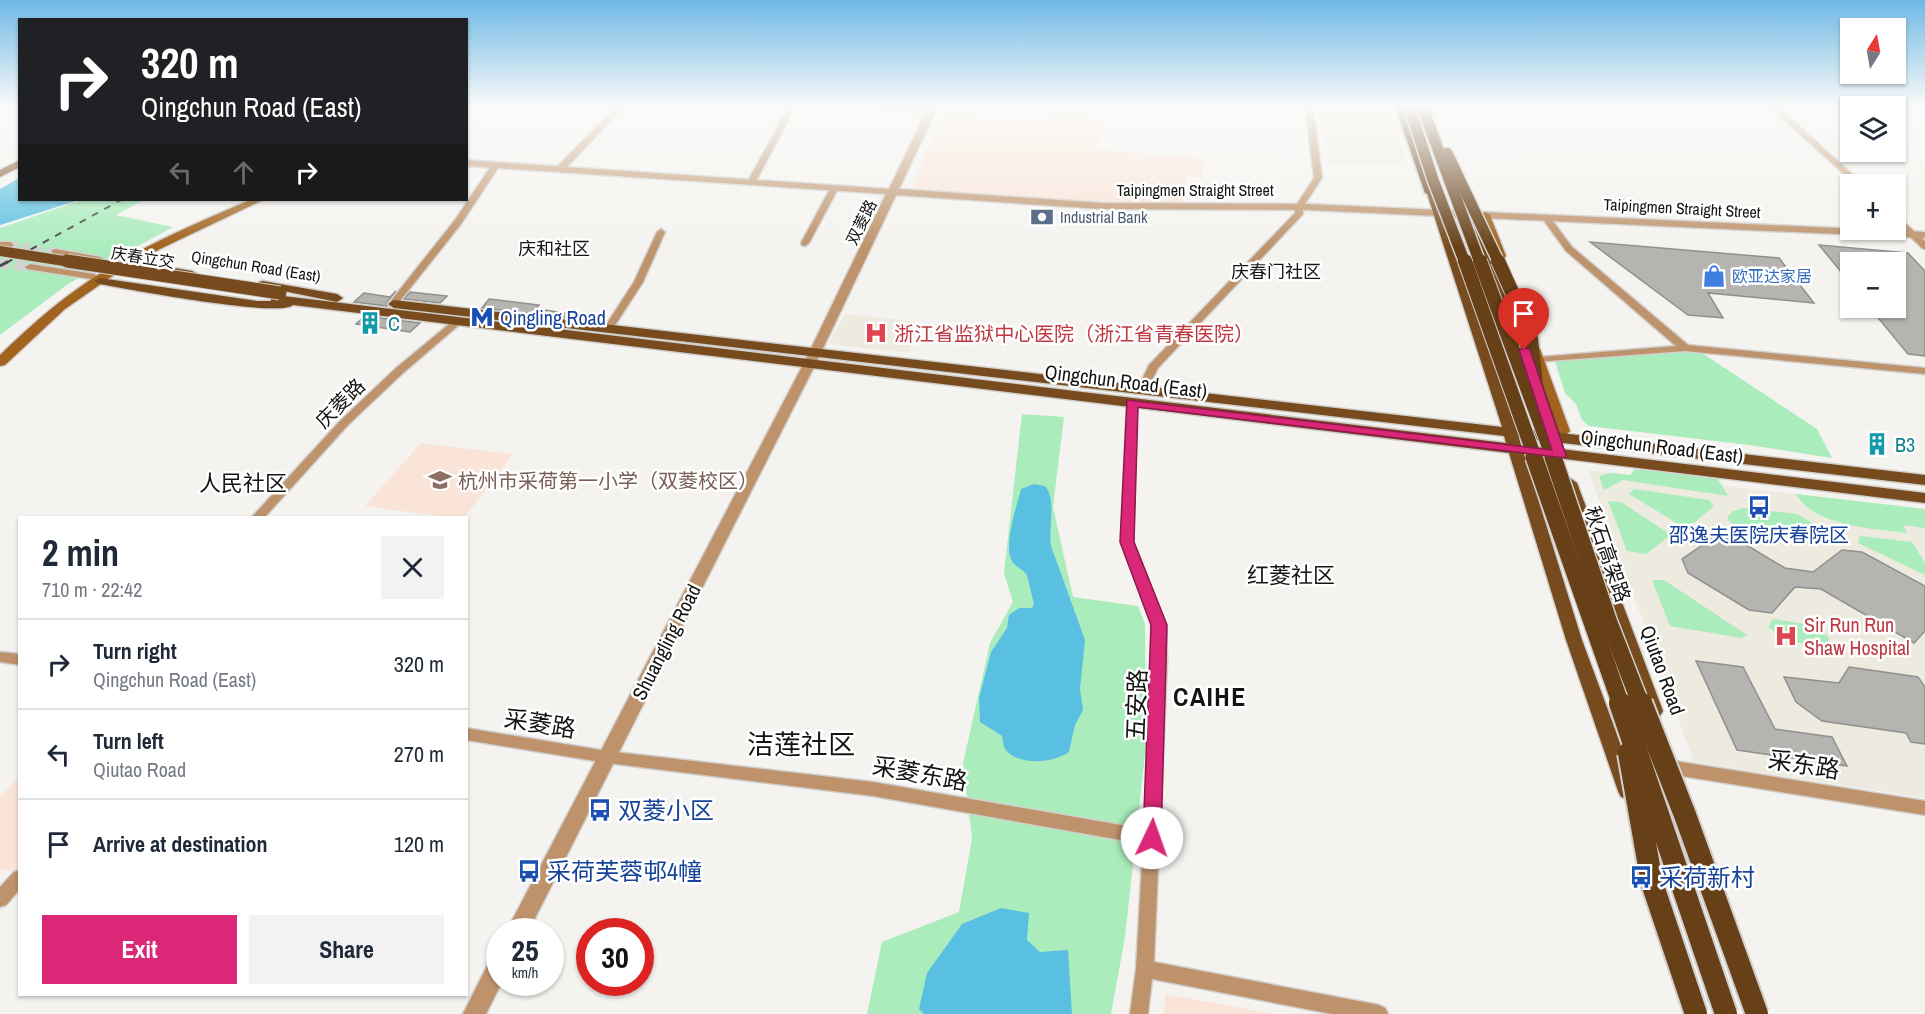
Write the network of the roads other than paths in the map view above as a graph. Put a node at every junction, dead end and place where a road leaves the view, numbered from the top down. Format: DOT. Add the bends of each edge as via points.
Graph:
graph roads {
  1 [pos="575,153"];
  2 [pos="767,153"];
  3 [pos="912,153"];
  4 [pos="1315,153"];
  5 [pos="1416,153"];
  6 [pos="1420,153"];
  7 [pos="1424,153"];
  8 [pos="1441,153"];
  9 [pos="1443,153"];
  10 [pos="1447,153"];
  11 [pos="1825,153"];
  12 [pos="18,159"];
  13 [pos="468,163"];
  14 [pos="18,164"];
  15 [pos="496,165"];
  16 [pos="0,168"];
  17 [pos="560,169"];
  18 [pos="0,174"];
  19 [pos="1848,174"];
  20 [pos="751,183"];
  21 [pos="834,189"];
  22 [pos="893,193"];
  23 [pos="1431,193"];
  24 [pos="256,201"];
  25 [pos="1299,207"];
  26 [pos="1438,213"];
  27 [pos="1471,215"];
  28 [pos="1485,215"];
  29 [pos="1546,218"];
  30 [pos="1906,225"];
  31 [pos="661,232"];
  32 [pos="1920,235"];
  33 [pos="805,243"];
  34 [pos="0,244"];
  35 [pos="1925,246"];
  36 [pos="5,248"];
  37 [pos="55,252"];
  38 [pos="0,258"];
  39 [pos="128,263"];
  40 [pos="30,267"];
  41 [pos="100,281"];
  42 [pos="278,296"];
  43 [pos="343,299"];
  44 [pos="393,304"];
  45 [pos="322,305"];
  46 [pos="457,322"];
  47 [pos="609,328"];
  48 [pos="1685,348"];
  49 [pos="813,357"];
  50 [pos="1539,360"];
  51 [pos="0,362"];
  52 [pos="1925,371"];
  53 [pos="1142,390"];
  54 [pos="1537,393"];
  55 [pos="1132,403"];
  56 [pos="1513,442"];
  57 [pos="1557,447"];
  58 [pos="1925,480"];
  59 [pos="1925,498"];
  60 [pos="259,516"];
  61 [pos="0,657"];
  62 [pos="18,660"];
  63 [pos="1621,705"];
  64 [pos="468,734"];
  65 [pos="607,757"];
  66 [pos="1675,768"];
  67 [pos="1925,808"];
  68 [pos="1152,838"];
  69 [pos="18,879"];
  70 [pos="0,899"];
  71 [pos="523,918"];
  72 [pos="1145,969"];
  73 [pos="1745,981"];
  74 [pos="486,991"];
  75 [pos="474,1014"];
  76 [pos="1139,1014"];
  77 [pos="1379,1014"];
  78 [pos="1696,1014"];
  79 [pos="1706,1014"];
  80 [pos="1725,1014"];
  81 [pos="1757,1014"];
  82 [pos="1766,1014"];
  1 -- 17 [label="street"];
  2 -- 20 [label="street"];
  3 -- 22 [label="street, 双菱路"];
  4 -- 25 [label="street" via="1318,178"];
  5 -- 23 [label="highway"];
  6 -- 23 [label="main road"];
  7 -- 63 [label="highway, 秋石高架路, bridge"];
  8 -- 73 [label="highway, 秋石高架路, bridge" via="1560,476 1608,621"];
  9 -- 27 [label="main road, Qiutao Road"];
  10 -- 54 [label="highway, bridge" via="1526,323"];
  11 -- 19 [label="street"];
  12 -- 16 [label="main road"];
  13 -- 15 [label="street, Taipingmen Straight Street"];
  14 -- 18 [label="main road"];
  15 -- 17 [label="street, Taipingmen Straight Street"];
  15 -- 44 [label="street" via="458,222"];
  17 -- 20 [label="street, Taipingmen Straight Street"];
  20 -- 21 [label="street, Taipingmen Straight Street"];
  21 -- 22 [label="street, Taipingmen Straight Street"];
  21 -- 33 [label="street"];
  22 -- 25 [label="street, Taipingmen Straight Street" via="1102,206"];
  22 -- 49 [label="street, 双菱路"];
  23 -- 26 [label="main road"];
  24 -- 39 [label="main road"];
  25 -- 26 [label="street, Taipingmen Straight Street"];
  25 -- 53 [label="street" via="1299,214 1153,367"];
  26 -- 27 [label="street, Taipingmen Straight Street"];
  26 -- 56 [label="main road"];
  27 -- 28 [label="street, Taipingmen Straight Street"];
  27 -- 54 [label="main road, Qiutao Road" via="1518,329"];
  28 -- 29 [label="street, Taipingmen Straight Street"];
  28 -- 50 [label="main road"];
  29 -- 32 [label="street, Taipingmen Straight Street"];
  29 -- 48 [label="street" via="1569,249"];
  30 -- 32 [label="street"];
  31 -- 47 [label="street" via="641,281"];
  32 -- 35 [label="street"];
  34 -- 36 [label="street"];
  36 -- 42 [label="main road, 庆春立交, bridge"];
  37 -- 39 [label="street"];
  38 -- 42 [label="main road, 庆春立交" via="204,291"];
  39 -- 41 [label="main road"];
  39 -- 43 [label="main road, Qingchun Road (East)"];
  40 -- 41 [label="street"];
  41 -- 45 [label="main road, Qingchun Road (East)" via="257,305"];
  41 -- 51 [label="main road" via="63,305"];
  42 -- 43 [label="main road, Qingchun Road (East)"];
  42 -- 45 [label="main road, Qingchun Road (East)"];
  43 -- 44 [label="main road, Qingchun Road (East)"];
  44 -- 47 [label="main road, Qingchun Road (East)"];
  45 -- 46 [label="main road, Qingchun Road (East)"];
  46 -- 49 [label="main road, Qingchun Road (East)"];
  46 -- 60 [label="street, 庆菱路" via="344,423"];
  47 -- 49 [label="main road, Qingchun Road (East)"];
  48 -- 50 [label="street"];
  48 -- 52 [label="street"];
  49 -- 53 [label="main road, Qingchun Road (East)"];
  49 -- 55 [label="main road, Qingchun Road (East)"];
  49 -- 65 [label="street, Shuangling Road"];
  50 -- 57 [label="main road" via="1563,431"];
  53 -- 56 [label="main road, Qingchun Road (East)"];
  54 -- 57 [label="main road, Qiutao Road"];
  55 -- 56 [label="main road, Qingchun Road (East)"];
  55 -- 68 [label="street, 五安路" via="1127,542 1159,625"];
  56 -- 57 [label="main road, Qingchun Road (East)"];
  56 -- 79 [label="main road" via="1578,650"];
  57 -- 58 [label="main road, Qingchun Road (East)"];
  57 -- 59 [label="main road, Qingchun Road (East)"];
  57 -- 66 [label="main road, Qiutao Road"];
  61 -- 62 [label="street"];
  63 -- 78 [label="highway, bridge" via="1652,882"];
  63 -- 80 [label="highway, 秋石高架路, bridge"];
  64 -- 65 [label="street, 采菱路"];
  65 -- 68 [label="street, 采菱东路" via="873,789"];
  65 -- 71 [label="street, Shuangling Road"];
  66 -- 67 [label="street, 采东路"];
  66 -- 82 [label="main road, Qiutao Road"];
  68 -- 72 [label="street, 五安路"];
  69 -- 70 [label="street"];
  72 -- 76 [label="street, 五安路"];
  72 -- 77 [label="street"];
  73 -- 81 [label="highway, 秋石高架路, bridge"];
  73 -- 82 [label="highway, bridge"];
  74 -- 75 [label="street"];
}
